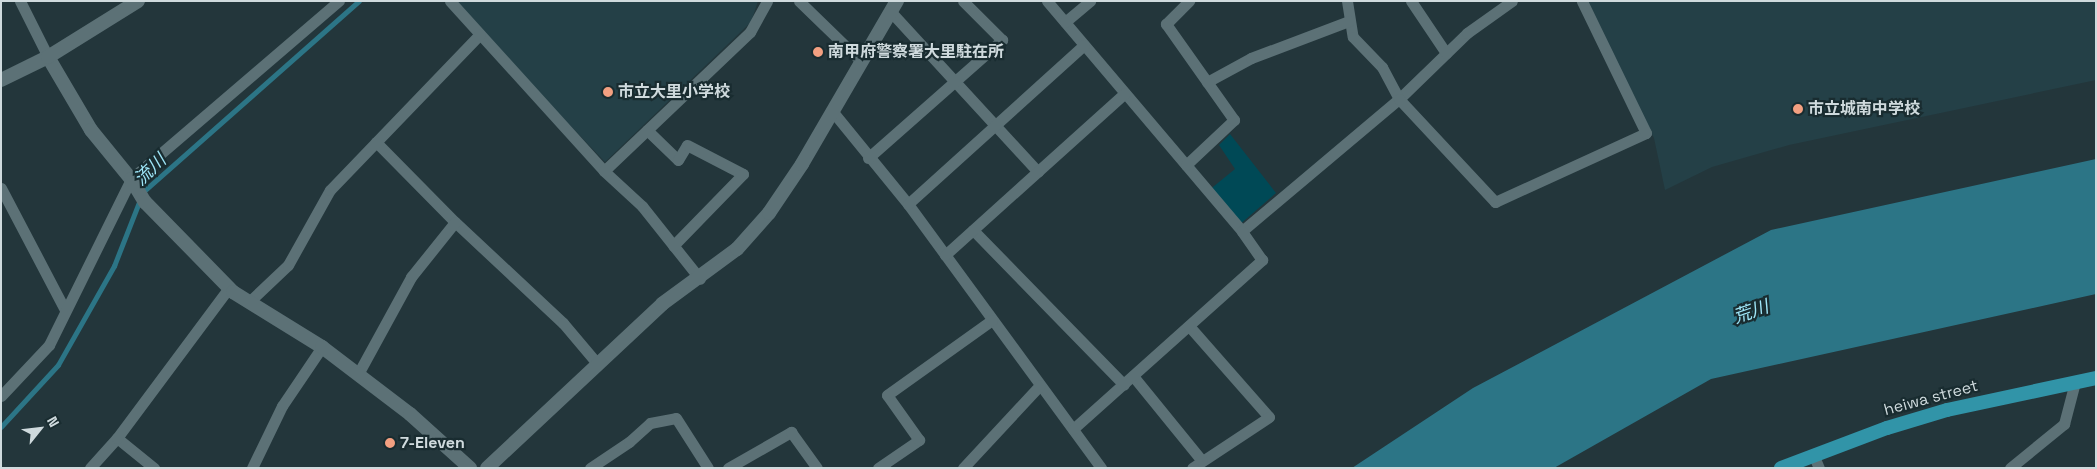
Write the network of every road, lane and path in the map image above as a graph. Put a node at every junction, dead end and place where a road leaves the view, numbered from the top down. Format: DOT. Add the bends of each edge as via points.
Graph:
graph roads {
  1 [pos="20,1"];
  2 [pos="138,1"];
  3 [pos="340,1"];
  4 [pos="450,1"];
  5 [pos="768,1"];
  6 [pos="799,1"];
  7 [pos="963,1"];
  8 [pos="1047,1"];
  9 [pos="1090,1"];
  10 [pos="1189,1"];
  11 [pos="1347,1"];
  12 [pos="1411,1"];
  13 [pos="1512,1"];
  14 [pos="1582,1"];
  15 [pos="894,6"];
  16 [pos="1350,21"];
  17 [pos="1065,22"];
  18 [pos="480,34"];
  19 [pos="1084,45"];
  20 [pos="1446,54"];
  21 [pos="48,57"];
  22 [pos="861,61"];
  23 [pos="1,80"];
  24 [pos="954,81"];
  25 [pos="1207,82"];
  26 [pos="1125,93"];
  27 [pos="1399,99"];
  28 [pos="833,112"];
  29 [pos="996,124"];
  30 [pos="647,130"];
  31 [pos="376,142"];
  32 [pos="868,158"];
  33 [pos="1186,165"];
  34 [pos="604,171"];
  35 [pos="1038,172"];
  36 [pos="134,183"];
  37 [pos="1,188"];
  38 [pos="908,204"];
  39 [pos="455,222"];
  40 [pos="973,230"];
  41 [pos="1242,231"];
  42 [pos="673,246"];
  43 [pos="945,255"];
  44 [pos="700,279"];
  45 [pos="229,288"];
  46 [pos="250,301"];
  47 [pos="66,310"];
  48 [pos="992,320"];
  49 [pos="1189,326"];
  50 [pos="322,347"];
  51 [pos="596,362"];
  52 [pos="358,374"];
  53 [pos="1133,376"];
  54 [pos="2096,378"];
  55 [pos="2075,382"];
  56 [pos="1040,385"];
  57 [pos="1124,385"];
  58 [pos="1,396"];
  59 [pos="1073,429"];
  60 [pos="117,438"];
  61 [pos="1813,454"];
  62 [pos="1202,461"];
  63 [pos="90,468"];
  64 [pos="154,468"];
  65 [pos="252,468"];
  66 [pos="470,468"];
  67 [pos="487,468"];
  68 [pos="590,468"];
  69 [pos="708,468"];
  70 [pos="728,468"];
  71 [pos="817,468"];
  72 [pos="878,468"];
  73 [pos="963,468"];
  74 [pos="1101,468"];
  75 [pos="1192,468"];
  76 [pos="1781,468"];
  77 [pos="1819,468"];
  78 [pos="2010,468"];
  1 -- 21 [label="street"];
  2 -- 21 [label="street"];
  3 -- 36 [label="street"];
  4 -- 18 [label="street"];
  5 -- 30 [label="street" via="750,32"];
  6 -- 22 [label="street"];
  7 -- 24 [label="street" via="1002,40"];
  8 -- 17 [label="street"];
  9 -- 17 [label="street"];
  10 -- 25 [label="street" via="1166,24"];
  11 -- 16 [label="street"];
  12 -- 20 [label="street"];
  13 -- 20 [label="street" via="1467,33"];
  14 -- 27 [label="street" via="1646,133 1495,202"];
  15 -- 22 [label="street"];
  15 -- 24 [label="street"];
  16 -- 25 [label="street" via="1251,58"];
  16 -- 27 [label="street" via="1353,38 1382,67"];
  17 -- 19 [label="street"];
  18 -- 31 [label="street"];
  18 -- 34 [label="street"];
  19 -- 26 [label="street"];
  19 -- 29 [label="street"];
  20 -- 27 [label="street"];
  21 -- 23 [label="street"];
  21 -- 36 [label="street" via="90,130"];
  22 -- 28 [label="street"];
  24 -- 29 [label="street"];
  24 -- 32 [label="street"];
  25 -- 33 [label="street" via="1234,120"];
  26 -- 33 [label="street"];
  26 -- 35 [label="street"];
  27 -- 41 [label="street"];
  28 -- 32 [label="street"];
  28 -- 44 [label="street" via="769,213 737,249"];
  29 -- 35 [label="street"];
  29 -- 38 [label="street"];
  30 -- 34 [label="street"];
  30 -- 42 [label="street" via="678,160 686,145 743,174"];
  31 -- 39 [label="street"];
  31 -- 46 [label="street" via="330,190 288,265"];
  32 -- 38 [label="street"];
  33 -- 41 [label="street"];
  34 -- 42 [label="street" via="642,206"];
  35 -- 40 [label="street"];
  36 -- 45 [label="street" via="145,202"];
  36 -- 47 [label="street"];
  37 -- 47 [label="street"];
  38 -- 43 [label="street"];
  39 -- 51 [label="street" via="563,323"];
  39 -- 52 [label="street" via="411,277"];
  40 -- 43 [label="street"];
  40 -- 57 [label="street"];
  41 -- 49 [label="street" via="1262,260"];
  42 -- 44 [label="street"];
  43 -- 48 [label="street"];
  44 -- 51 [label="street" via="662,304"];
  45 -- 46 [label="street"];
  45 -- 60 [label="street"];
  46 -- 50 [label="street"];
  47 -- 58 [label="street" via="49,345"];
  48 -- 56 [label="street"];
  48 -- 72 [label="street" via="887,396 919,440"];
  49 -- 53 [label="street"];
  49 -- 62 [label="street" via="1269,416"];
  50 -- 52 [label="street"];
  50 -- 65 [label="street" via="282,406"];
  51 -- 67 [label="street"];
  52 -- 66 [label="street" via="410,414"];
  53 -- 57 [label="street"];
  53 -- 62 [label="street"];
  54 -- 55 [label="highway, heiwa street"];
  55 -- 61 [label="highway, heiwa street" via="1947,410"];
  55 -- 78 [label="street" via="2064,424"];
  56 -- 59 [label="street"];
  56 -- 73 [label="street"];
  57 -- 59 [label="street"];
  59 -- 74 [label="street"];
  60 -- 63 [label="street"];
  60 -- 64 [label="street"];
  61 -- 76 [label="highway, heiwa street"];
  61 -- 77 [label="street"];
  62 -- 75 [label="street"];
  68 -- 69 [label="street" via="629,442 650,423 676,418"];
  70 -- 71 [label="street" via="791,432"];
}
